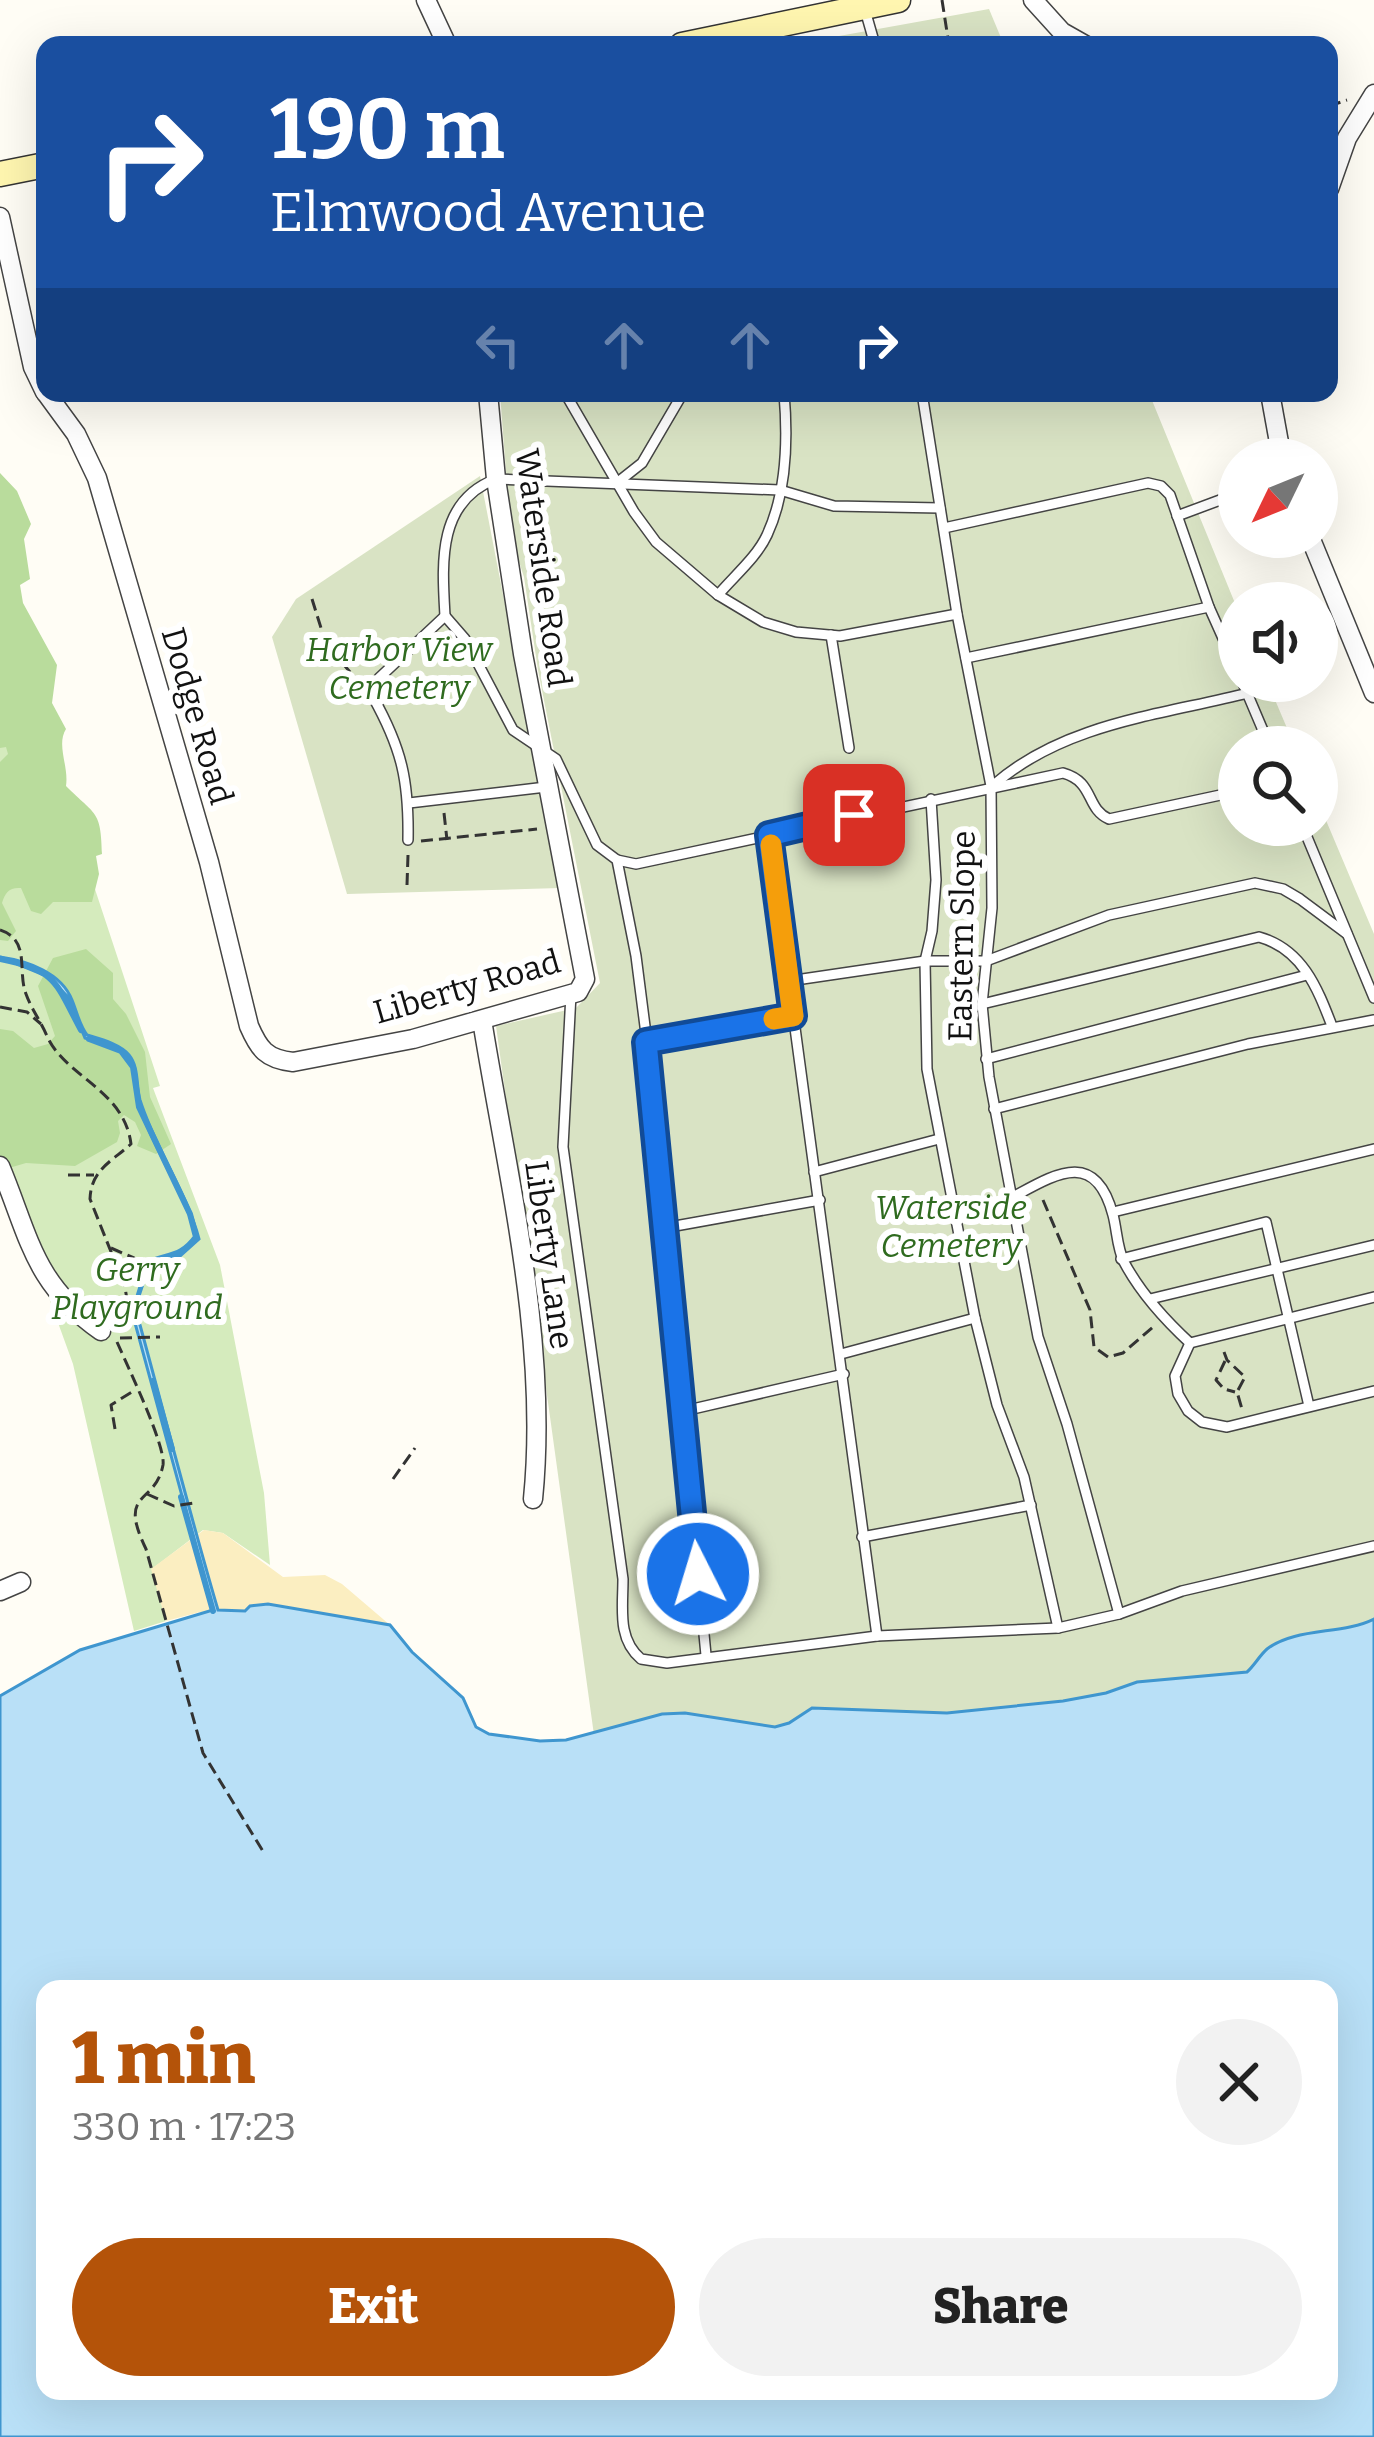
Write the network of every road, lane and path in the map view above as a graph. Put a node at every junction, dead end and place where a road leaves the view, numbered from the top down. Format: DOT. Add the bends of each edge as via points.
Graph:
graph roads {
  1 [pos="426,0"];
  2 [pos="898,0"];
  3 [pos="942,0"];
  4 [pos="1033,0"];
  5 [pos="864,7"];
  6 [pos="443,36"];
  7 [pos="725,36"];
  8 [pos="872,36"];
  9 [pos="948,36"];
  10 [pos="1069,36"];
  11 [pos="1373,96"];
  12 [pos="1338,135"];
  13 [pos="36,167"];
  14 [pos="0,174"];
  15 [pos="0,217"];
  16 [pos="36,375"];
  17 [pos="52,402"];
  18 [pos="489,402"];
  19 [pos="570,402"];
  20 [pos="678,402"];
  21 [pos="785,402"];
  22 [pos="923,402"];
  23 [pos="1272,402"];
  24 [pos="1278,438"];
  25 [pos="496,478"];
  26 [pos="618,482"];
  27 [pos="780,490"];
  28 [pos="1218,501"];
  29 [pos="940,508"];
  30 [pos="1177,516"];
  31 [pos="944,528"];
  32 [pos="1319,558"];
  33 [pos="718,595"];
  34 [pos="312,599"];
  35 [pos="1209,607"];
  36 [pos="957,614"];
  37 [pos="445,616"];
  38 [pos="1218,627"];
  39 [pos="831,635"];
  40 [pos="965,658"];
  41 [pos="1374,693"];
  42 [pos="373,697"];
  43 [pos="1218,700"];
  44 [pos="849,748"];
  45 [pos="542,752"];
  46 [pos="992,786"];
  47 [pos="549,787"];
  48 [pos="1218,795"];
  49 [pos="931,799"];
  50 [pos="442,801"];
  51 [pos="409,803"];
  52 [pos="540,828"];
  53 [pos="769,835"];
  54 [pos="408,840"];
  55 [pos="447,842"];
  56 [pos="1311,846"];
  57 [pos="617,860"];
  58 [pos="407,885"];
  59 [pos="0,930"];
  60 [pos="1347,934"];
  61 [pos="925,961"];
  62 [pos="986,961"];
  63 [pos="1307,975"];
  64 [pos="789,981"];
  65 [pos="571,994"];
  66 [pos="1374,998"];
  67 [pos="982,1004"];
  68 [pos="0,1007"];
  69 [pos="793,1016"];
  70 [pos="482,1020"];
  71 [pos="1374,1020"];
  72 [pos="1332,1026"];
  73 [pos="46,1031"];
  74 [pos="646,1042"];
  75 [pos="986,1059"];
  76 [pos="275,1060"];
  77 [pos="994,1109"];
  78 [pos="939,1139"];
  79 [pos="1374,1149"];
  80 [pos="0,1166"];
  81 [pos="814,1172"];
  82 [pos="96,1174"];
  83 [pos="68,1175"];
  84 [pos="1031,1187"];
  85 [pos="1011,1198"];
  86 [pos="820,1200"];
  87 [pos="1113,1212"];
  88 [pos="664,1228"];
  89 [pos="1374,1245"];
  90 [pos="109,1247"];
  91 [pos="1121,1259"];
  92 [pos="1275,1269"];
  93 [pos="153,1278"];
  94 [pos="1373,1297"];
  95 [pos="1150,1299"];
  96 [pos="975,1318"];
  97 [pos="1164,1318"];
  98 [pos="1289,1318"];
  99 [pos="109,1335"];
  100 [pos="157,1337"];
  101 [pos="1190,1343"];
  102 [pos="841,1354"];
  103 [pos="844,1374"];
  104 [pos="136,1389"];
  105 [pos="1374,1391"];
  106 [pos="1237,1392"];
  107 [pos="1309,1406"];
  108 [pos="684,1411"];
  109 [pos="1245,1422"];
  110 [pos="115,1429"];
  111 [pos="415,1448"];
  112 [pos="393,1479"];
  113 [pos="145,1494"];
  114 [pos="533,1498"];
  115 [pos="194,1503"];
  116 [pos="1031,1505"];
  117 [pos="862,1537"];
  118 [pos="1374,1546"];
  119 [pos="21,1582"];
  120 [pos="0,1591"];
  121 [pos="1119,1614"];
  122 [pos="1058,1628"];
  123 [pos="877,1636"];
  124 [pos="706,1655"];
  125 [pos="264,1853"];
  1 -- 6 [label="street"];
  2 -- 5 [label="street"];
  3 -- 9 [label="path"];
  4 -- 10 [label="street"];
  5 -- 7 [label="street"];
  5 -- 8 [label="lane"];
  11 -- 12 [label="street"];
  13 -- 14 [label="street"];
  15 -- 16 [label="street, Dodge Road"];
  17 -- 76 [label="street, Dodge Road" via="97,478 248,1026"];
  18 -- 25 [label="street, Waterside Road"];
  19 -- 26 [label="lane"];
  20 -- 26 [label="lane" via="642,464"];
  21 -- 27 [label="lane"];
  22 -- 29 [label="lane, Eastern Slope"];
  23 -- 24 [label="street"];
  25 -- 26 [label="lane"];
  25 -- 37 [label="lane" via="459,503 441,557"];
  25 -- 45 [label="street, Waterside Road"];
  26 -- 27 [label="lane"];
  26 -- 33 [label="lane" via="656,542"];
  27 -- 29 [label="lane" via="834,506"];
  27 -- 33 [label="lane" via="766,538"];
  28 -- 30 [label="lane"];
  29 -- 31 [label="lane, Eastern Slope"];
  30 -- 31 [label="lane" via="1170,494 1148,483"];
  30 -- 35 [label="lane"];
  31 -- 36 [label="lane, Eastern Slope"];
  32 -- 41 [label="street"];
  33 -- 39 [label="lane" via="763,622"];
  34 -- 42 [label="path" via="326,644"];
  35 -- 38 [label="lane"];
  35 -- 40 [label="lane"];
  36 -- 39 [label="lane"];
  36 -- 40 [label="lane, Eastern Slope"];
  37 -- 42 [label="lane" via="379,678"];
  37 -- 45 [label="lane" via="513,730"];
  39 -- 44 [label="lane"];
  40 -- 46 [label="lane, Eastern Slope"];
  42 -- 51 [label="lane" via="399,746"];
  43 -- 46 [label="lane" via="1061,741"];
  45 -- 47 [label="street, Liberty Road"];
  45 -- 57 [label="lane" via="566,774 597,845"];
  46 -- 48 [label="lane" via="1069,773 1109,819"];
  46 -- 49 [label="lane"];
  46 -- 62 [label="lane, Eastern Slope"];
  47 -- 50 [label="lane"];
  47 -- 65 [label="street, Liberty Road" via="586,971"];
  49 -- 53 [label="lane"];
  49 -- 61 [label="lane" via="936,880"];
  50 -- 51 [label="lane"];
  50 -- 55 [label="path"];
  51 -- 54 [label="lane"];
  52 -- 55 [label="path"];
  53 -- 57 [label="lane" via="636,864"];
  53 -- 64 [label="lane"];
  54 -- 55 [label="path"];
  54 -- 58 [label="path"];
  56 -- 60 [label="lane"];
  57 -- 74 [label="lane"];
  59 -- 73 [label="path" via="14,937 27,998"];
  60 -- 62 [label="lane" via="1300,898 1255,883 1109,915"];
  60 -- 66 [label="lane"];
  61 -- 62 [label="lane"];
  61 -- 64 [label="lane"];
  61 -- 78 [label="lane" via="927,1069"];
  62 -- 67 [label="lane, Eastern Slope"];
  63 -- 67 [label="lane" via="1290,950 1259,938 1236,940"];
  63 -- 72 [label="lane"];
  63 -- 75 [label="lane"];
  64 -- 69 [label="lane"];
  65 -- 70 [label="street, Liberty Road"];
  65 -- 124 [label="lane" via="562,1147 627,1644 650,1662"];
  67 -- 75 [label="lane, Eastern Slope"];
  68 -- 73 [label="path" via="27,1012"];
  69 -- 74 [label="lane"];
  69 -- 81 [label="lane"];
  70 -- 76 [label="street, Liberty Road"];
  70 -- 114 [label="street, Liberty Lane" via="537,1399"];
  71 -- 72 [label="lane"];
  72 -- 77 [label="lane"];
  73 -- 82 [label="path" via="110,1097 129,1130 131,1144"];
  74 -- 88 [label="lane"];
  75 -- 77 [label="lane, Eastern Slope"];
  77 -- 85 [label="lane, Eastern Slope"];
  78 -- 81 [label="lane"];
  78 -- 96 [label="lane"];
  79 -- 87 [label="lane"];
  80 -- 99 [label="street" via="54,1292"];
  81 -- 86 [label="lane"];
  82 -- 83 [label="path"];
  82 -- 90 [label="path" via="90,1199"];
  84 -- 85 [label="lane"];
  84 -- 87 [label="lane" via="1079,1170"];
  84 -- 97 [label="path" via="1052,1213 1090,1310 1094,1347 1108,1358 1124,1353"];
  85 -- 121 [label="lane, Eastern Slope" via="1038,1337"];
  86 -- 88 [label="lane"];
  86 -- 102 [label="lane"];
  87 -- 91 [label="lane"];
  88 -- 108 [label="lane"];
  89 -- 92 [label="lane"];
  90 -- 93 [label="path"];
  90 -- 99 [label="path" via="127,1300"];
  91 -- 92 [label="lane" via="1266,1222"];
  91 -- 95 [label="lane"];
  92 -- 95 [label="lane"];
  92 -- 98 [label="lane"];
  94 -- 98 [label="lane"];
  95 -- 97 [label="lane"];
  96 -- 102 [label="lane"];
  96 -- 116 [label="lane"];
  97 -- 101 [label="lane"];
  98 -- 101 [label="lane"];
  98 -- 107 [label="lane"];
  99 -- 100 [label="path"];
  99 -- 104 [label="path"];
  101 -- 109 [label="lane" via="1175,1376 1188,1411 1202,1422"];
  102 -- 103 [label="lane"];
  103 -- 108 [label="lane"];
  103 -- 117 [label="lane"];
  104 -- 110 [label="path" via="111,1405"];
  104 -- 113 [label="path" via="162,1448 163,1467"];
  105 -- 107 [label="lane"];
  106 -- 106 [label="path" via="1216,1380 1226,1360 1245,1377"];
  106 -- 109 [label="path"];
  107 -- 109 [label="lane"];
  108 -- 124 [label="lane"];
  111 -- 112 [label="path"];
  113 -- 115 [label="path" via="174,1506"];
  113 -- 125 [label="path" via="136,1528 203,1753"];
  116 -- 117 [label="lane"];
  116 -- 122 [label="lane"];
  117 -- 123 [label="lane"];
  118 -- 121 [label="lane"];
  119 -- 120 [label="street"];
  121 -- 122 [label="lane"];
  122 -- 123 [label="lane"];
  123 -- 124 [label="lane"];
}
